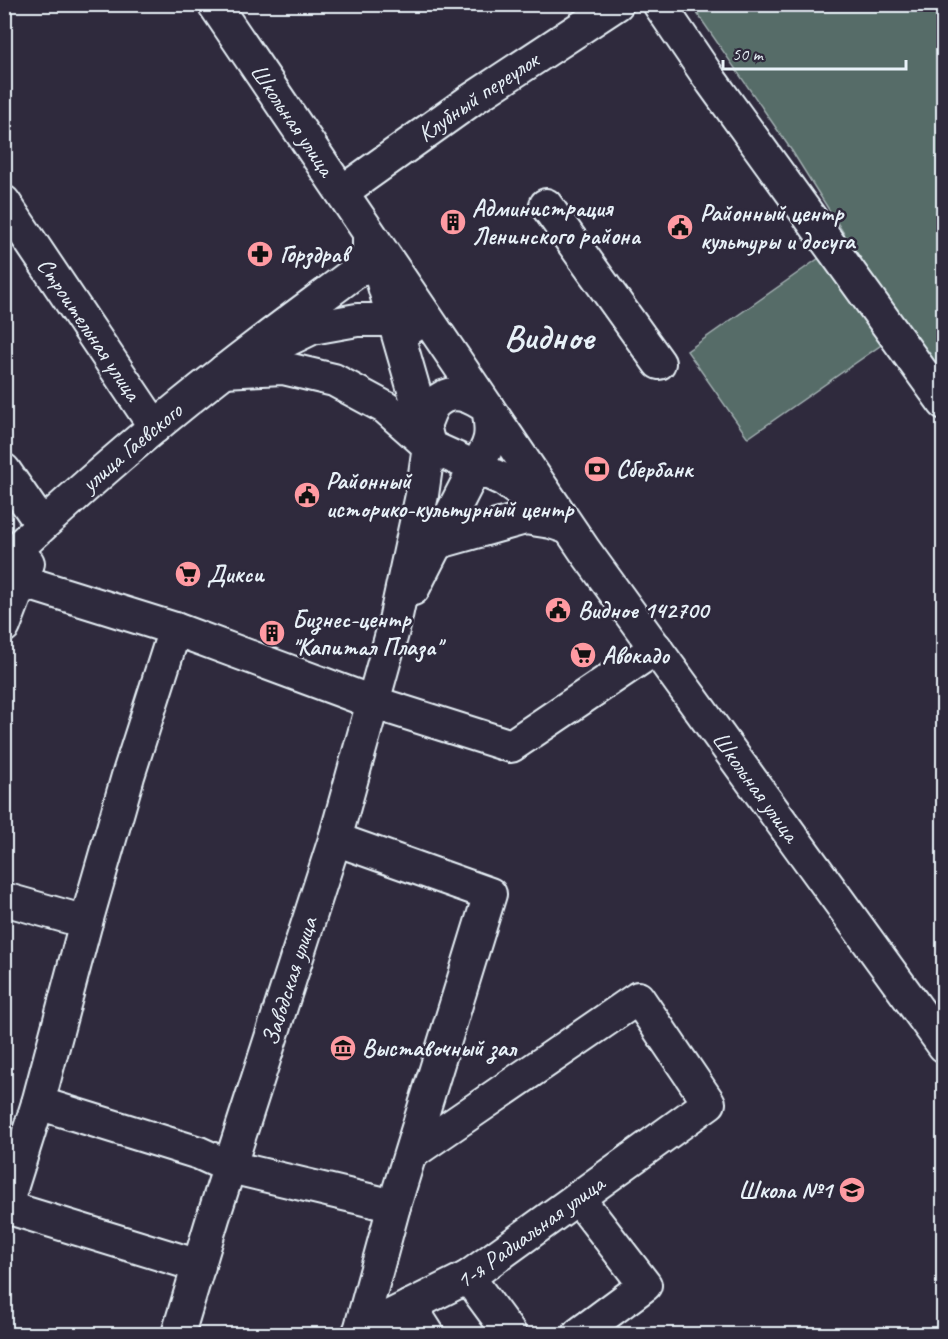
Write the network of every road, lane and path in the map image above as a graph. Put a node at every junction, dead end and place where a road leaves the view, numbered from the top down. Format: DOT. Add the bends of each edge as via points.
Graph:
graph roads {
  1 [pos="214,4"];
  2 [pos="617,4"];
  3 [pos="659,4"];
  4 [pos="342,192"];
  5 [pos="4,202"];
  6 [pos="546,205"];
  7 [pos="369,234"];
  8 [pos="394,320"];
  9 [pos="441,336"];
  10 [pos="659,363"];
  11 [pos="224,371"];
  12 [pos="944,403"];
  13 [pos="488,408"];
  14 [pos="156,427"];
  15 [pos="427,436"];
  16 [pos="476,466"];
  17 [pos="4,470"];
  18 [pos="42,525"];
  19 [pos="569,528"];
  20 [pos="436,543"];
  21 [pos="13,571"];
  22 [pos="394,625"];
  23 [pos="4,626"];
  24 [pos="175,629"];
  25 [pos="656,648"];
  26 [pos="372,702"];
  27 [pos="335,839"];
  28 [pos="4,899"];
  29 [pos="86,922"];
  30 [pos="944,1046"];
  31 [pos="38,1103"];
  32 [pos="412,1153"];
  33 [pos="230,1167"];
  34 [pos="578,1198"];
  35 [pos="394,1206"];
  36 [pos="5,1209"];
  37 [pos="199,1266"];
  38 [pos="468,1277"];
  39 [pos="410,1306"];
  40 [pos="359,1333"];
  41 [pos="178,1335"];
  42 [pos="428,1335"];
  43 [pos="510,1335"];
  44 [pos="579,1335"];
  1 -- 4 [label="street, Школьная улица"];
  2 -- 4 [label="street, Клубный переулок" via="468,96"];
  3 -- 12 [label="street"];
  4 -- 7 [label="street, Школьная улица"];
  5 -- 14 [label="street, Строительная улица"];
  6 -- 10 [label="street"];
  7 -- 8 [label="street"];
  7 -- 9 [label="street, Школьная улица"];
  7 -- 11 [label="street" via="369,252 358,270"];
  8 -- 9 [label="street"];
  8 -- 11 [label="street" via="357,320 312,328"];
  8 -- 15 [label="street"];
  9 -- 13 [label="street, Школьная улица"];
  11 -- 14 [label="street, улица Гаевского"];
  11 -- 15 [label="street" via="283,368 334,380"];
  13 -- 15 [label="street" via="470,396 452,393 434,403"];
  13 -- 16 [label="street" via="492,430 487,450"];
  13 -- 19 [label="street, Школьная улица"];
  14 -- 18 [label="street, улица Гаевского"];
  15 -- 16 [label="street" via="462,462"];
  15 -- 22 [label="street" via="422,495"];
  16 -- 19 [label="street" via="504,480"];
  16 -- 20 [label="street"];
  17 -- 18 [label="street"];
  18 -- 21 [label="street, улица Гаевского"];
  19 -- 20 [label="street" via="525,518"];
  19 -- 25 [label="street, Школьная улица"];
  20 -- 22 [label="street"];
  21 -- 23 [label="street, улица Гаевского"];
  21 -- 24 [label="street"];
  22 -- 26 [label="street, Заводская улица"];
  24 -- 26 [label="street"];
  24 -- 29 [label="street"];
  25 -- 26 [label="street" via="511,746"];
  25 -- 30 [label="street, Школьная улица"];
  26 -- 27 [label="street, Заводская улица"];
  27 -- 32 [label="street" via="490,894"];
  27 -- 33 [label="street, Заводская улица"];
  28 -- 29 [label="street"];
  29 -- 31 [label="street"];
  31 -- 33 [label="street" via="199,1153"];
  31 -- 36 [label="street"];
  32 -- 34 [label="street, 1-я Радиальная улица" via="638,998 709,1103"];
  32 -- 35 [label="street"];
  33 -- 35 [label="street"];
  33 -- 37 [label="street, Заводская улица"];
  34 -- 38 [label="street, 1-я Радиальная улица"];
  34 -- 44 [label="street" via="645,1285"];
  35 -- 40 [label="street"];
  36 -- 37 [label="street"];
  37 -- 41 [label="street, Заводская улица"];
  38 -- 39 [label="street, 1-я Радиальная улица"];
  38 -- 43 [label="street"];
  39 -- 40 [label="street, 1-я Радиальная улица"];
  39 -- 42 [label="street"];
}
